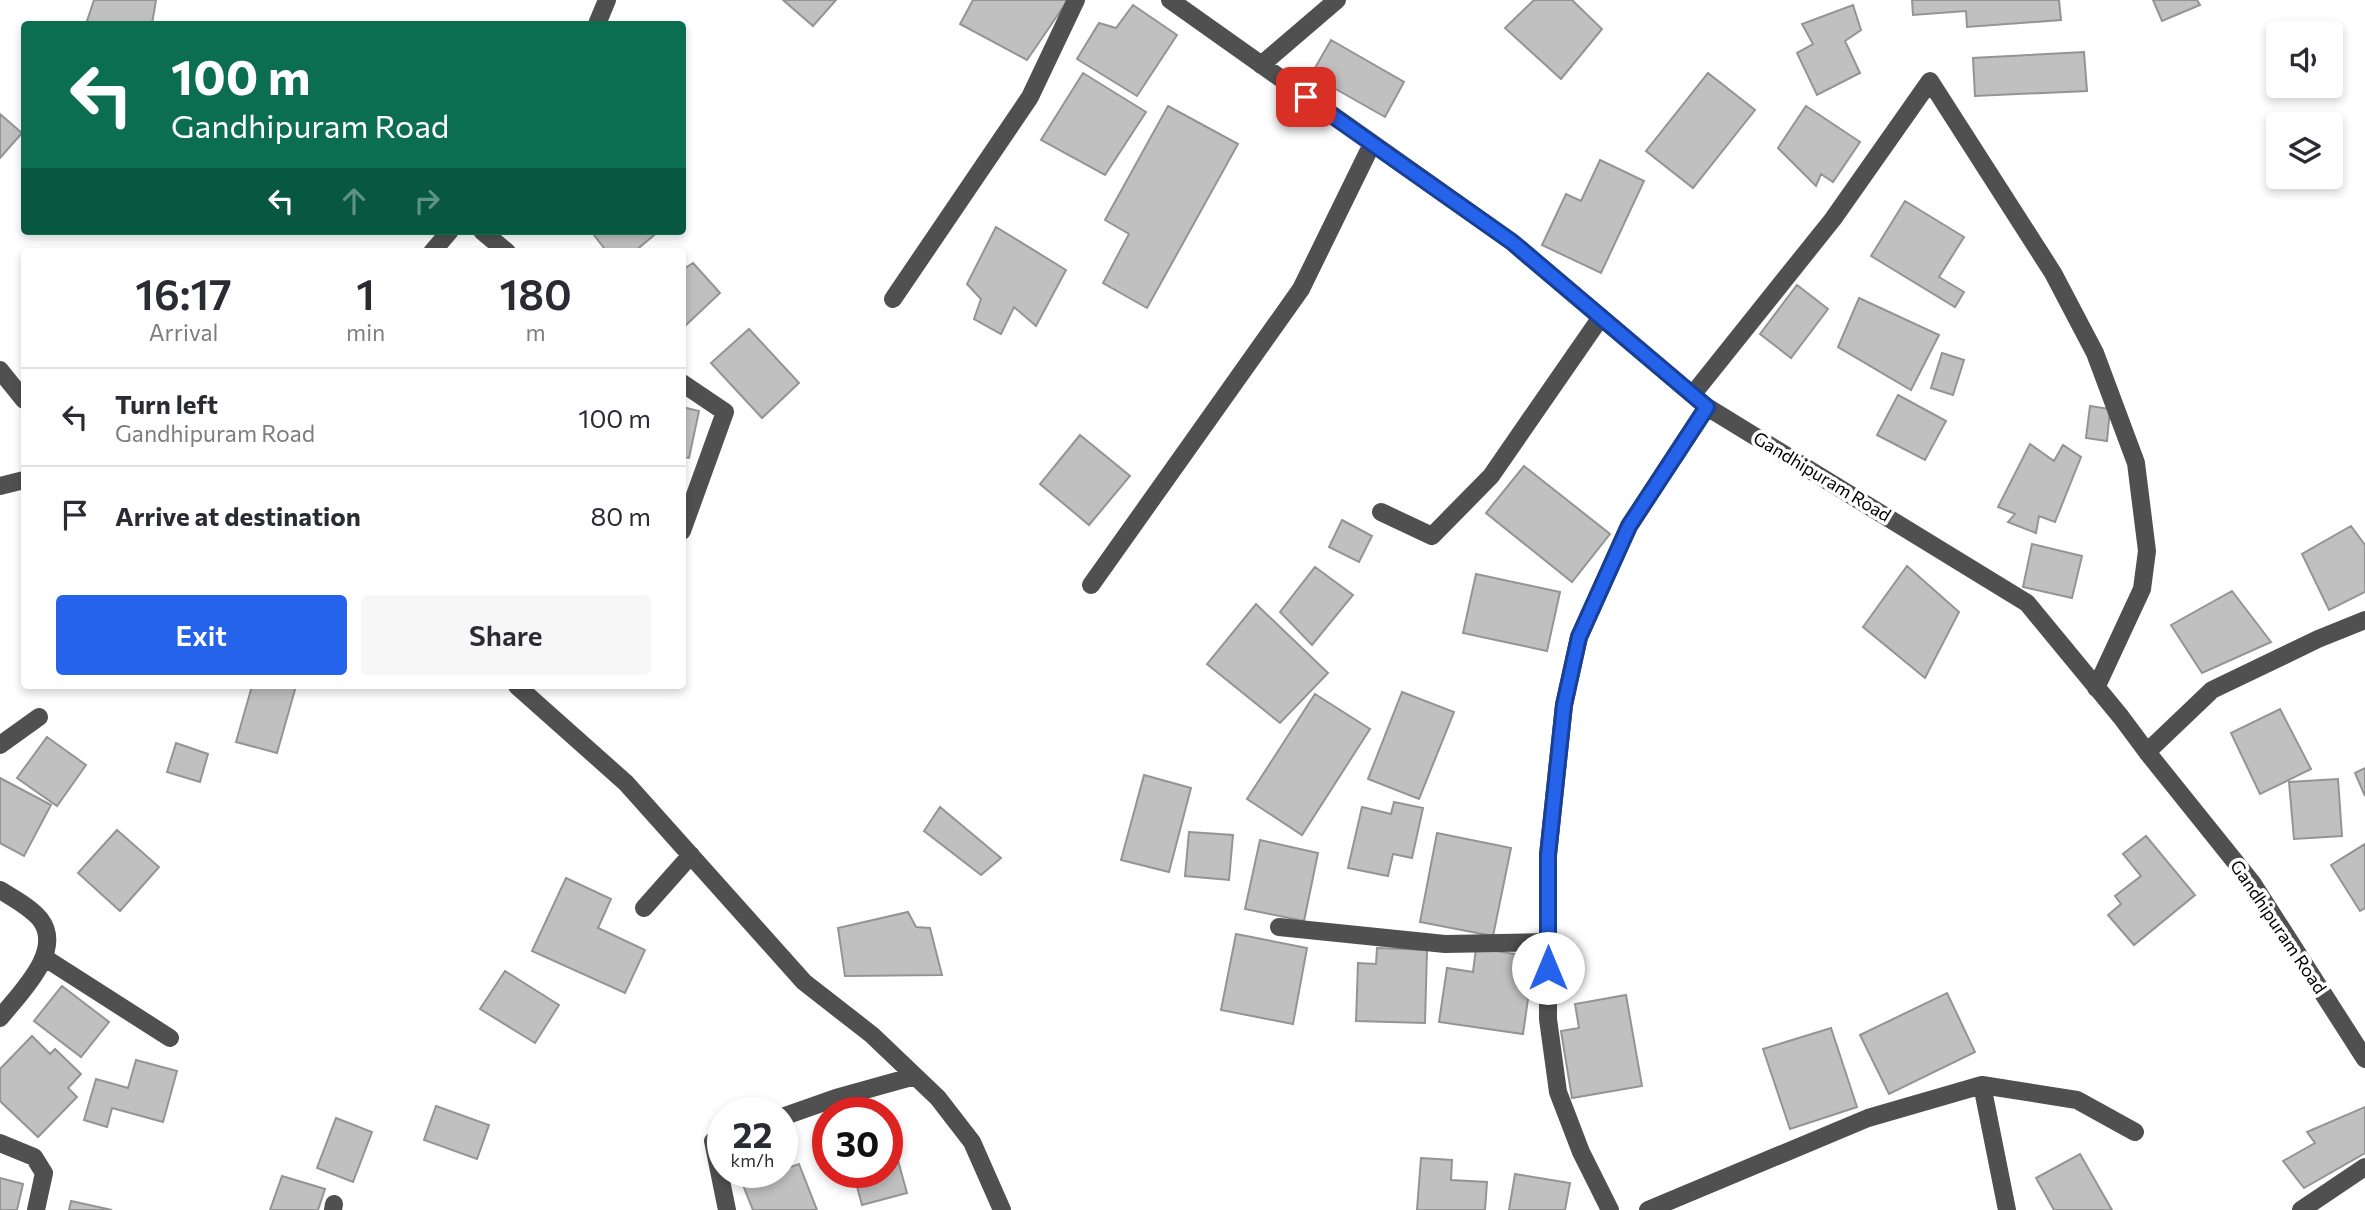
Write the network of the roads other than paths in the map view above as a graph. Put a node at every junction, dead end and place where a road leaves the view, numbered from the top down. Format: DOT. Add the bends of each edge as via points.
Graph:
graph roads {
  1 [pos="607,0"];
  2 [pos="1076,0"];
  3 [pos="1170,0"];
  4 [pos="1337,0"];
  5 [pos="598,21"];
  6 [pos="1261,65"];
  7 [pos="1372,144"];
  8 [pos="487,235"];
  9 [pos="502,248"];
  10 [pos="893,299"];
  11 [pos="1601,317"];
  12 [pos="0,370"];
  13 [pos="686,386"];
  14 [pos="1693,394"];
  15 [pos="21,396"];
  16 [pos="1707,407"];
  17 [pos="21,481"];
  18 [pos="0,486"];
  19 [pos="1381,512"];
  20 [pos="686,520"];
  21 [pos="1091,585"];
  22 [pos="2365,620"];
  23 [pos="2096,688"];
  24 [pos="519,689"];
  25 [pos="39,717"];
  26 [pos="0,745"];
  27 [pos="2147,752"];
  28 [pos="691,855"];
  29 [pos="0,890"];
  30 [pos="644,908"];
  31 [pos="1279,928"];
  32 [pos="1548,942"];
  33 [pos="45,958"];
  34 [pos="0,1018"];
  35 [pos="170,1038"];
  36 [pos="2365,1059"];
  37 [pos="915,1076"];
  38 [pos="1982,1085"];
  39 [pos="798,1111"];
  40 [pos="2134,1132"];
  41 [pos="0,1143"];
  42 [pos="2365,1167"];
  43 [pos="722,1188"];
  44 [pos="36,1210"];
  45 [pos="726,1210"];
  46 [pos="1002,1210"];
  47 [pos="1610,1210"];
  48 [pos="1648,1210"];
  49 [pos="2007,1210"];
  50 [pos="2301,1210"];
  1 -- 5 [label="street"];
  2 -- 10 [label="street" via="1030,97"];
  3 -- 6 [label="street, Gandhipuram Road"];
  4 -- 6 [label="street"];
  6 -- 7 [label="street, Gandhipuram Road"];
  7 -- 11 [label="street, Gandhipuram Road" via="1512,242"];
  7 -- 21 [label="street" via="1301,289"];
  8 -- 9 [label="street"];
  11 -- 14 [label="street, Gandhipuram Road"];
  11 -- 19 [label="street" via="1490,476 1432,536"];
  12 -- 15 [label="street"];
  13 -- 20 [label="street" via="725,412"];
  14 -- 16 [label="street, Gandhipuram Road"];
  14 -- 23 [label="street" via="1833,219 1930,80 2053,273 2095,353 2136,463 2147,551 2142,589"];
  16 -- 23 [label="street, Gandhipuram Road" via="2027,603"];
  16 -- 32 [label="street" via="1629,526 1579,637 1564,705 1548,855"];
  17 -- 18 [label="street"];
  22 -- 27 [label="street" via="2212,690"];
  23 -- 27 [label="street, Gandhipuram Road"];
  24 -- 28 [label="street" via="626,783"];
  25 -- 26 [label="street"];
  27 -- 36 [label="street, Gandhipuram Road" via="2253,884"];
  28 -- 30 [label="street"];
  28 -- 37 [label="street" via="804,982"];
  29 -- 33 [label="street" via="41,920 47,936"];
  31 -- 32 [label="street" via="1445,944"];
  32 -- 47 [label="street" via="1548,1019 1558,1092"];
  33 -- 34 [label="street"];
  33 -- 35 [label="street"];
  37 -- 39 [label="street"];
  37 -- 46 [label="street" via="972,1142"];
  38 -- 40 [label="street" via="2077,1100"];
  38 -- 48 [label="street" via="1868,1118"];
  38 -- 49 [label="street"];
  41 -- 44 [label="street" via="34,1157 44,1173"];
  42 -- 50 [label="street"];
  43 -- 45 [label="street"];
}
